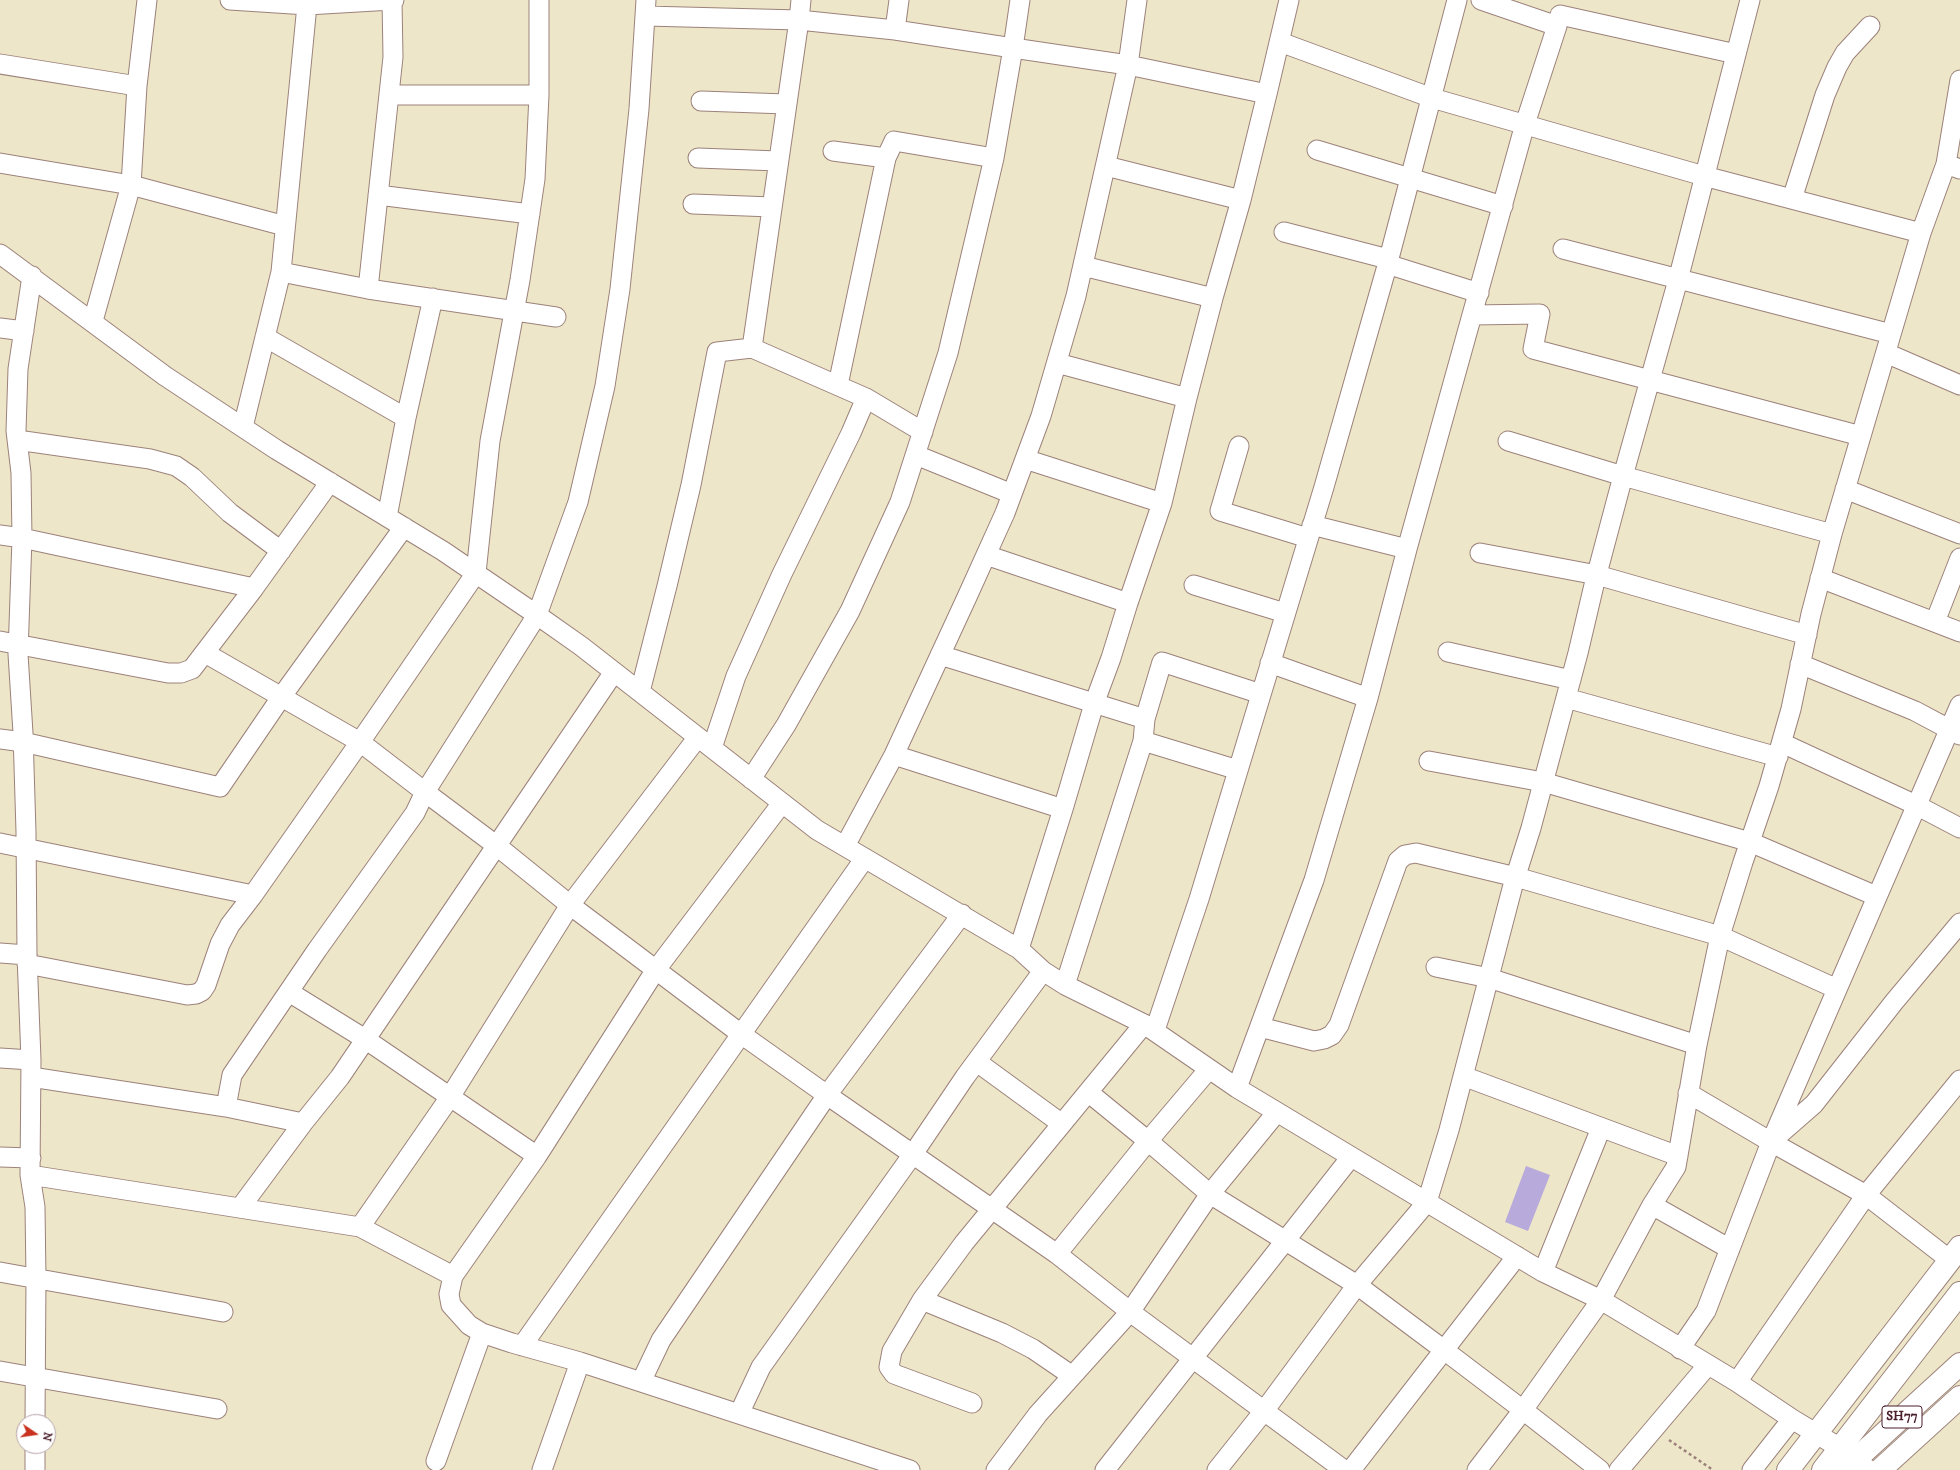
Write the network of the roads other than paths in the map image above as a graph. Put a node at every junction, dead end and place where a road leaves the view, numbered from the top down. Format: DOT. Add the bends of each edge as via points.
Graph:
graph roads {
  1 [pos="147,0"];
  2 [pos="230,0"];
  3 [pos="393,0"];
  4 [pos="539,0"];
  5 [pos="801,0"];
  6 [pos="899,0"];
  7 [pos="1020,0"];
  8 [pos="1137,0"];
  9 [pos="1289,0"];
  10 [pos="1457,0"];
  11 [pos="1481,0"];
  12 [pos="1750,0"];
  13 [pos="307,5"];
  14 [pos="646,8"];
  15 [pos="1560,14"];
  16 [pos="799,20"];
  17 [pos="1870,26"];
  18 [pos="895,30"];
  19 [pos="1280,42"];
  20 [pos="1013,48"];
  21 [pos="1736,54"];
  22 [pos="0,64"];
  23 [pos="1128,65"];
  24 [pos="1960,80"];
  25 [pos="137,86"];
  26 [pos="1268,94"];
  27 [pos="389,95"];
  28 [pos="540,95"];
  29 [pos="1432,98"];
  30 [pos="702,101"];
  31 [pos="786,104"];
  32 [pos="1525,124"];
  33 [pos="1317,150"];
  34 [pos="833,151"];
  35 [pos="698,158"];
  36 [pos="886,158"];
  37 [pos="994,158"];
  38 [pos="778,161"];
  39 [pos="0,163"];
  40 [pos="1106,166"];
  41 [pos="1953,166"];
  42 [pos="1704,176"];
  43 [pos="1410,178"];
  44 [pos="130,186"];
  45 [pos="378,195"];
  46 [pos="1792,199"];
  47 [pos="1241,200"];
  48 [pos="693,204"];
  49 [pos="1503,206"];
  50 [pos="772,207"];
  51 [pos="530,214"];
  52 [pos="285,226"];
  53 [pos="1284,232"];
  54 [pos="1921,233"];
  55 [pos="1563,249"];
  56 [pos="0,254"];
  57 [pos="1387,261"];
  58 [pos="1083,266"];
  59 [pos="281,272"];
  60 [pos="32,276"];
  61 [pos="1678,280"];
  62 [pos="368,289"];
  63 [pos="1478,293"];
  64 [pos="432,298"];
  65 [pos="1213,298"];
  66 [pos="514,310"];
  67 [pos="1472,315"];
  68 [pos="556,316"];
  69 [pos="92,321"];
  70 [pos="0,328"];
  71 [pos="24,331"];
  72 [pos="1891,334"];
  73 [pos="265,337"];
  74 [pos="752,348"];
  75 [pos="1886,353"];
  76 [pos="1057,363"];
  77 [pos="1650,380"];
  78 [pos="838,385"];
  79 [pos="1960,385"];
  80 [pos="866,398"];
  81 [pos="1187,398"];
  82 [pos="406,418"];
  83 [pos="243,427"];
  84 [pos="923,432"];
  85 [pos="11,433"];
  86 [pos="1861,436"];
  87 [pos="1508,441"];
  88 [pos="1239,446"];
  89 [pos="916,455"];
  90 [pos="1025,459"];
  91 [pos="1623,476"];
  92 [pos="330,482"];
  93 [pos="1845,489"];
  94 [pos="1012,494"];
  95 [pos="1162,503"];
  96 [pos="387,517"];
  97 [pos="404,527"];
  98 [pos="1310,532"];
  99 [pos="1832,534"];
  100 [pos="1960,534"];
  101 [pos="0,535"];
  102 [pos="22,538"];
  103 [pos="1407,549"];
  104 [pos="281,551"];
  105 [pos="1480,553"];
  106 [pos="986,555"];
  107 [pos="1960,558"];
  108 [pos="476,574"];
  109 [pos="1597,575"];
  110 [pos="1820,578"];
  111 [pos="1194,585"];
  112 [pos="254,588"];
  113 [pos="1128,603"];
  114 [pos="1285,613"];
  115 [pos="537,615"];
  116 [pos="1935,622"];
  117 [pos="1960,632"];
  118 [pos="1807,635"];
  119 [pos="9,643"];
  120 [pos="1448,652"];
  121 [pos="205,653"];
  122 [pos="940,655"];
  123 [pos="1270,663"];
  124 [pos="1800,664"];
  125 [pos="614,672"];
  126 [pos="1568,689"];
  127 [pos="640,692"];
  128 [pos="1261,694"];
  129 [pos="282,696"];
  130 [pos="1368,698"];
  131 [pos="1094,704"];
  132 [pos="1960,704"];
  133 [pos="1145,719"];
  134 [pos="1955,732"];
  135 [pos="0,739"];
  136 [pos="1143,741"];
  137 [pos="23,742"];
  138 [pos="360,742"];
  139 [pos="705,743"];
  140 [pos="1780,750"];
  141 [pos="894,755"];
  142 [pos="1429,761"];
  143 [pos="1238,770"];
  144 [pos="751,779"];
  145 [pos="1544,782"];
  146 [pos="425,792"];
  147 [pos="782,803"];
  148 [pos="1916,805"];
  149 [pos="1063,809"];
  150 [pos="1960,828"];
  151 [pos="1750,842"];
  152 [pos="0,843"];
  153 [pos="496,846"];
  154 [pos="845,846"];
  155 [pos="26,847"];
  156 [pos="865,858"];
  157 [pos="1516,877"];
  158 [pos="253,895"];
  159 [pos="1876,896"];
  160 [pos="570,906"];
  161 [pos="962,914"];
  162 [pos="1960,923"];
  163 [pos="1720,936"];
  164 [pos="1020,949"];
  165 [pos="0,953"];
  166 [pos="27,960"];
  167 [pos="1436,967"];
  168 [pos="655,971"];
  169 [pos="1043,971"];
  170 [pos="1489,978"];
  171 [pos="1065,985"];
  172 [pos="1837,990"];
  173 [pos="289,992"];
  174 [pos="1150,1027"];
  175 [pos="1260,1027"];
  176 [pos="741,1034"];
  177 [pos="365,1039"];
  178 [pos="1697,1045"];
  179 [pos="0,1058"];
  180 [pos="977,1062"];
  181 [pos="31,1068"];
  182 [pos="1209,1069"];
  183 [pos="1463,1076"];
  184 [pos="1960,1080"];
  185 [pos="1237,1088"];
  186 [pos="1088,1092"];
  187 [pos="1688,1093"];
  188 [pos="827,1095"];
  189 [pos="450,1097"];
  190 [pos="226,1107"];
  191 [pos="1276,1112"];
  192 [pos="303,1123"];
  193 [pos="1062,1124"];
  194 [pos="1601,1128"];
  195 [pos="1148,1141"];
  196 [pos="1771,1142"];
  197 [pos="913,1154"];
  198 [pos="537,1156"];
  199 [pos="1351,1156"];
  200 [pos="1678,1156"];
  201 [pos="0,1157"];
  202 [pos="30,1167"];
  203 [pos="1210,1194"];
  204 [pos="1866,1196"];
  205 [pos="1427,1202"];
  206 [pos="1652,1205"];
  207 [pos="240,1208"];
  208 [pos="992,1209"];
  209 [pos="360,1227"];
  210 [pos="1285,1240"];
  211 [pos="1730,1249"];
  212 [pos="1955,1253"];
  213 [pos="1057,1254"];
  214 [pos="1517,1256"];
  215 [pos="0,1272"];
  216 [pos="1543,1272"];
  217 [pos="453,1276"];
  218 [pos="36,1278"];
  219 [pos="1357,1284"];
  220 [pos="1960,1293"];
  221 [pos="922,1300"];
  222 [pos="1601,1300"];
  223 [pos="223,1312"];
  224 [pos="1130,1312"];
  225 [pos="482,1333"];
  226 [pos="522,1346"];
  227 [pos="1680,1349"];
  228 [pos="1444,1350"];
  229 [pos="1193,1359"];
  230 [pos="580,1362"];
  231 [pos="1960,1364"];
  232 [pos="1707,1366"];
  233 [pos="0,1372"];
  234 [pos="1071,1375"];
  235 [pos="36,1377"];
  236 [pos="641,1382"];
  237 [pos="1737,1382"];
  238 [pos="1960,1397"];
  239 [pos="972,1403"];
  240 [pos="217,1409"];
  241 [pos="1523,1410"];
  242 [pos="1264,1411"];
  243 [pos="35,1414"];
  244 [pos="739,1414"];
  245 [pos="1792,1419"];
  246 [pos="1817,1433"];
  247 [pos="35,1454"];
  248 [pos="436,1461"];
  249 [pos="1852,1462"];
  250 [pos="35,1470"];
  251 [pos="542,1470"];
  252 [pos="910,1470"];
  253 [pos="996,1470"];
  254 [pos="1105,1470"];
  255 [pos="1217,1470"];
  256 [pos="1344,1470"];
  257 [pos="1351,1470"];
  258 [pos="1477,1470"];
  259 [pos="1600,1470"];
  260 [pos="1619,1470"];
  261 [pos="1752,1470"];
  262 [pos="1788,1470"];
  263 [pos="1823,1470"];
  264 [pos="1880,1470"];
  1 -- 25 [label="street"];
  2 -- 13 [label="street"];
  3 -- 13 [label="street"];
  3 -- 27 [label="street" via="393,57"];
  4 -- 28 [label="street"];
  5 -- 16 [label="street"];
  6 -- 18 [label="street"];
  7 -- 20 [label="street"];
  8 -- 23 [label="street"];
  9 -- 19 [label="street"];
  10 -- 29 [label="street"];
  11 -- 15 [label="street"];
  12 -- 21 [label="street"];
  13 -- 52 [label="street"];
  14 -- 16 [label="street"];
  14 -- 115 [label="street" via="639,109 620,289 605,386 578,502"];
  15 -- 21 [label="street"];
  15 -- 32 [label="street"];
  16 -- 18 [label="street"];
  16 -- 31 [label="street"];
  17 -- 46 [label="street" via="1845,53 1837,67 1825,95"];
  18 -- 20 [label="street"];
  19 -- 26 [label="street"];
  19 -- 29 [label="street"];
  20 -- 23 [label="street"];
  20 -- 37 [label="street"];
  21 -- 42 [label="street"];
  22 -- 25 [label="street"];
  23 -- 26 [label="street"];
  23 -- 40 [label="street"];
  24 -- 41 [label="street"];
  25 -- 44 [label="street"];
  26 -- 47 [label="street"];
  27 -- 28 [label="street"];
  27 -- 45 [label="street"];
  28 -- 51 [label="street" via="535,179"];
  29 -- 32 [label="street"];
  29 -- 43 [label="street"];
  30 -- 31 [label="street"];
  31 -- 38 [label="street"];
  32 -- 42 [label="street"];
  32 -- 49 [label="street"];
  33 -- 43 [label="street"];
  34 -- 36 [label="street"];
  35 -- 38 [label="street"];
  36 -- 37 [label="street" via="894,141"];
  36 -- 78 [label="street"];
  37 -- 84 [label="street" via="948,353"];
  38 -- 50 [label="street"];
  39 -- 44 [label="street"];
  40 -- 47 [label="street"];
  40 -- 58 [label="street"];
  41 -- 54 [label="street"];
  42 -- 46 [label="street"];
  42 -- 61 [label="street"];
  43 -- 49 [label="street"];
  43 -- 57 [label="street"];
  44 -- 52 [label="street"];
  44 -- 69 [label="street"];
  45 -- 51 [label="street"];
  45 -- 62 [label="street"];
  46 -- 54 [label="street"];
  47 -- 65 [label="street"];
  48 -- 50 [label="street"];
  49 -- 63 [label="street"];
  50 -- 74 [label="street"];
  51 -- 66 [label="street"];
  52 -- 59 [label="street"];
  53 -- 57 [label="street"];
  54 -- 72 [label="street"];
  55 -- 61 [label="street"];
  56 -- 60 [label="street"];
  57 -- 63 [label="street"];
  57 -- 98 [label="street"];
  58 -- 65 [label="street"];
  58 -- 76 [label="street"];
  59 -- 62 [label="street"];
  59 -- 73 [label="street"];
  60 -- 69 [label="street"];
  60 -- 71 [label="street"];
  61 -- 72 [label="street"];
  61 -- 77 [label="street"];
  62 -- 64 [label="street"];
  63 -- 67 [label="street"];
  64 -- 66 [label="street"];
  64 -- 82 [label="street"];
  65 -- 81 [label="street"];
  66 -- 68 [label="street"];
  66 -- 108 [label="street" via="490,441"];
  67 -- 77 [label="street" via="1540,314 1533,349"];
  67 -- 103 [label="street"];
  69 -- 83 [label="street" via="165,376"];
  70 -- 71 [label="street"];
  71 -- 85 [label="street"];
  72 -- 75 [label="street"];
  73 -- 82 [label="street"];
  73 -- 83 [label="street"];
  74 -- 78 [label="street"];
  74 -- 127 [label="street" via="717,352 691,485"];
  75 -- 79 [label="street"];
  75 -- 86 [label="street"];
  76 -- 81 [label="street"];
  76 -- 90 [label="street"];
  77 -- 86 [label="street"];
  77 -- 91 [label="street"];
  78 -- 80 [label="street"];
  80 -- 84 [label="street"];
  80 -- 139 [label="street"];
  81 -- 95 [label="street"];
  82 -- 96 [label="street"];
  83 -- 92 [label="street"];
  84 -- 89 [label="street"];
  85 -- 102 [label="street" via="21,473"];
  85 -- 104 [label="street" via="176,466 192,477 230,513"];
  86 -- 93 [label="street"];
  87 -- 91 [label="street"];
  88 -- 98 [label="street" via="1220,511"];
  89 -- 94 [label="street"];
  89 -- 144 [label="street" via="900,502 850,611 794,712"];
  90 -- 94 [label="street"];
  90 -- 95 [label="street"];
  91 -- 99 [label="street"];
  91 -- 109 [label="street"];
  92 -- 96 [label="street"];
  92 -- 104 [label="street"];
  93 -- 99 [label="street"];
  93 -- 100 [label="street"];
  94 -- 106 [label="street"];
  95 -- 113 [label="street"];
  96 -- 97 [label="street"];
  97 -- 108 [label="street"];
  97 -- 129 [label="street"];
  98 -- 103 [label="street"];
  98 -- 114 [label="street"];
  99 -- 110 [label="street"];
  101 -- 102 [label="street"];
  102 -- 112 [label="street"];
  102 -- 119 [label="street"];
  103 -- 130 [label="street"];
  104 -- 112 [label="street"];
  105 -- 109 [label="street"];
  106 -- 113 [label="street"];
  106 -- 122 [label="street"];
  107 -- 116 [label="street"];
  108 -- 115 [label="street"];
  108 -- 138 [label="street"];
  109 -- 118 [label="street"];
  109 -- 126 [label="street"];
  110 -- 116 [label="street"];
  110 -- 118 [label="street"];
  111 -- 114 [label="street"];
  112 -- 121 [label="street"];
  113 -- 131 [label="street"];
  114 -- 123 [label="street"];
  115 -- 125 [label="street"];
  115 -- 146 [label="street"];
  116 -- 117 [label="street"];
  118 -- 124 [label="street"];
  119 -- 121 [label="street" via="168,673 181,673 192,669"];
  119 -- 137 [label="street"];
  120 -- 126 [label="street"];
  121 -- 129 [label="street"];
  122 -- 131 [label="street"];
  122 -- 141 [label="street"];
  123 -- 128 [label="street"];
  123 -- 130 [label="street"];
  124 -- 134 [label="street" via="1915,711"];
  124 -- 140 [label="street" via="1792,709"];
  125 -- 127 [label="street"];
  125 -- 153 [label="street"];
  126 -- 140 [label="street"];
  126 -- 145 [label="street"];
  127 -- 139 [label="street"];
  128 -- 133 [label="street" via="1162,662"];
  128 -- 143 [label="street"];
  129 -- 137 [label="street" via="220,788"];
  129 -- 138 [label="street"];
  130 -- 175 [label="street" via="1314,880"];
  131 -- 133 [label="street"];
  131 -- 149 [label="street"];
  132 -- 134 [label="street"];
  133 -- 136 [label="street"];
  134 -- 148 [label="street"];
  135 -- 137 [label="street"];
  136 -- 143 [label="street"];
  136 -- 171 [label="street"];
  137 -- 155 [label="street"];
  138 -- 146 [label="street"];
  138 -- 158 [label="street"];
  139 -- 144 [label="street"];
  139 -- 160 [label="street"];
  140 -- 148 [label="street"];
  140 -- 151 [label="street"];
  141 -- 149 [label="street"];
  141 -- 154 [label="street"];
  142 -- 145 [label="street"];
  143 -- 174 [label="street" via="1199,899"];
  144 -- 147 [label="street"];
  145 -- 151 [label="street"];
  145 -- 157 [label="street"];
  146 -- 153 [label="street"];
  146 -- 173 [label="street" via="416,813"];
  147 -- 154 [label="street" via="817,830"];
  147 -- 168 [label="street"];
  148 -- 150 [label="street"];
  148 -- 159 [label="street"];
  149 -- 164 [label="street"];
  151 -- 159 [label="street"];
  151 -- 163 [label="street"];
  152 -- 155 [label="street"];
  153 -- 160 [label="street"];
  153 -- 177 [label="street"];
  154 -- 156 [label="street"];
  155 -- 158 [label="street"];
  155 -- 166 [label="street"];
  156 -- 161 [label="street"];
  156 -- 176 [label="street"];
  157 -- 163 [label="street"];
  157 -- 170 [label="street"];
  157 -- 175 [label="street" via="1416,853 1405,855 1393,873 1339,1025 1332,1035 1314,1041"];
  158 -- 166 [label="street" via="230,925 220,944 206,985 196,994 187,995"];
  159 -- 172 [label="street"];
  160 -- 168 [label="street"];
  160 -- 189 [label="street"];
  161 -- 164 [label="street"];
  161 -- 188 [label="street"];
  162 -- 196 [label="street" via="1814,1104"];
  163 -- 172 [label="street"];
  163 -- 178 [label="street"];
  164 -- 169 [label="street"];
  165 -- 166 [label="street"];
  166 -- 181 [label="street"];
  167 -- 170 [label="street"];
  168 -- 176 [label="street"];
  168 -- 198 [label="street"];
  169 -- 171 [label="street"];
  169 -- 180 [label="street"];
  170 -- 178 [label="street"];
  170 -- 183 [label="street"];
  171 -- 174 [label="street"];
  172 -- 196 [label="street"];
  173 -- 177 [label="street"];
  173 -- 190 [label="street" via="232,1075"];
  174 -- 182 [label="street"];
  174 -- 186 [label="street"];
  175 -- 185 [label="street"];
  176 -- 188 [label="street"];
  176 -- 226 [label="street"];
  177 -- 189 [label="street"];
  177 -- 192 [label="street"];
  178 -- 187 [label="street"];
  179 -- 181 [label="street"];
  180 -- 193 [label="street"];
  180 -- 197 [label="street"];
  181 -- 190 [label="street"];
  181 -- 202 [label="street"];
  182 -- 185 [label="street"];
  182 -- 195 [label="street"];
  183 -- 194 [label="street"];
  183 -- 205 [label="street"];
  184 -- 204 [label="street"];
  185 -- 191 [label="street"];
  186 -- 193 [label="street"];
  186 -- 195 [label="street"];
  187 -- 196 [label="street"];
  187 -- 200 [label="street"];
  188 -- 197 [label="street"];
  188 -- 236 [label="street" via="662,1340"];
  189 -- 198 [label="street"];
  189 -- 209 [label="street"];
  190 -- 192 [label="street"];
  191 -- 199 [label="street"];
  191 -- 203 [label="street"];
  192 -- 207 [label="street"];
  193 -- 208 [label="street"];
  194 -- 200 [label="street"];
  194 -- 216 [label="street"];
  195 -- 203 [label="street"];
  195 -- 213 [label="street"];
  196 -- 204 [label="street"];
  196 -- 211 [label="street"];
  197 -- 208 [label="street"];
  197 -- 244 [label="street" via="761,1367"];
  198 -- 217 [label="street"];
  199 -- 205 [label="street"];
  199 -- 210 [label="street"];
  200 -- 206 [label="street" via="1676,1167"];
  201 -- 202 [label="street"];
  202 -- 207 [label="street"];
  202 -- 218 [label="street" via="35,1207"];
  203 -- 210 [label="street"];
  203 -- 224 [label="street"];
  204 -- 212 [label="street"];
  204 -- 237 [label="street"];
  205 -- 214 [label="street"];
  205 -- 219 [label="street"];
  206 -- 211 [label="street"];
  206 -- 222 [label="street"];
  207 -- 209 [label="street"];
  208 -- 213 [label="street"];
  208 -- 221 [label="street" via="964,1242"];
  209 -- 217 [label="street"];
  210 -- 219 [label="street"];
  210 -- 229 [label="street"];
  211 -- 227 [label="street" via="1706,1311"];
  212 -- 246 [label="street"];
  213 -- 224 [label="street"];
  214 -- 216 [label="street"];
  214 -- 228 [label="street"];
  215 -- 218 [label="street"];
  216 -- 222 [label="street"];
  217 -- 225 [label="street" via="449,1294 450,1305 469,1326"];
  218 -- 223 [label="street"];
  218 -- 235 [label="street"];
  219 -- 228 [label="street"];
  219 -- 242 [label="street"];
  220 -- 249 [label="street"];
  221 -- 234 [label="street" via="1002,1333 1033,1349"];
  221 -- 239 [label="street" via="892,1350 889,1366 894,1374"];
  222 -- 227 [label="street"];
  222 -- 241 [label="street"];
  224 -- 229 [label="street"];
  224 -- 234 [label="street"];
  225 -- 226 [label="street"];
  225 -- 248 [label="street"];
  226 -- 230 [label="street"];
  227 -- 232 [label="street"];
  228 -- 241 [label="street"];
  228 -- 257 [label="street"];
  229 -- 242 [label="street"];
  229 -- 254 [label="street"];
  230 -- 236 [label="street"];
  230 -- 251 [label="street"];
  231 -- 249 [label="street, SH77"];
  232 -- 237 [label="street"];
  232 -- 260 [label="street"];
  233 -- 235 [label="street"];
  234 -- 253 [label="street"];
  235 -- 240 [label="street"];
  235 -- 243 [label="street"];
  236 -- 244 [label="street"];
  237 -- 245 [label="street"];
  238 -- 264 [label="street, SH77"];
  241 -- 258 [label="street"];
  241 -- 259 [label="street"];
  242 -- 255 [label="street"];
  242 -- 256 [label="street"];
  244 -- 252 [label="street"];
  245 -- 246 [label="street"];
  245 -- 261 [label="street"];
  246 -- 249 [label="street"];
  246 -- 262 [label="street"];
  247 -- 250 [label="street"];
  249 -- 263 [label="street"];
}
